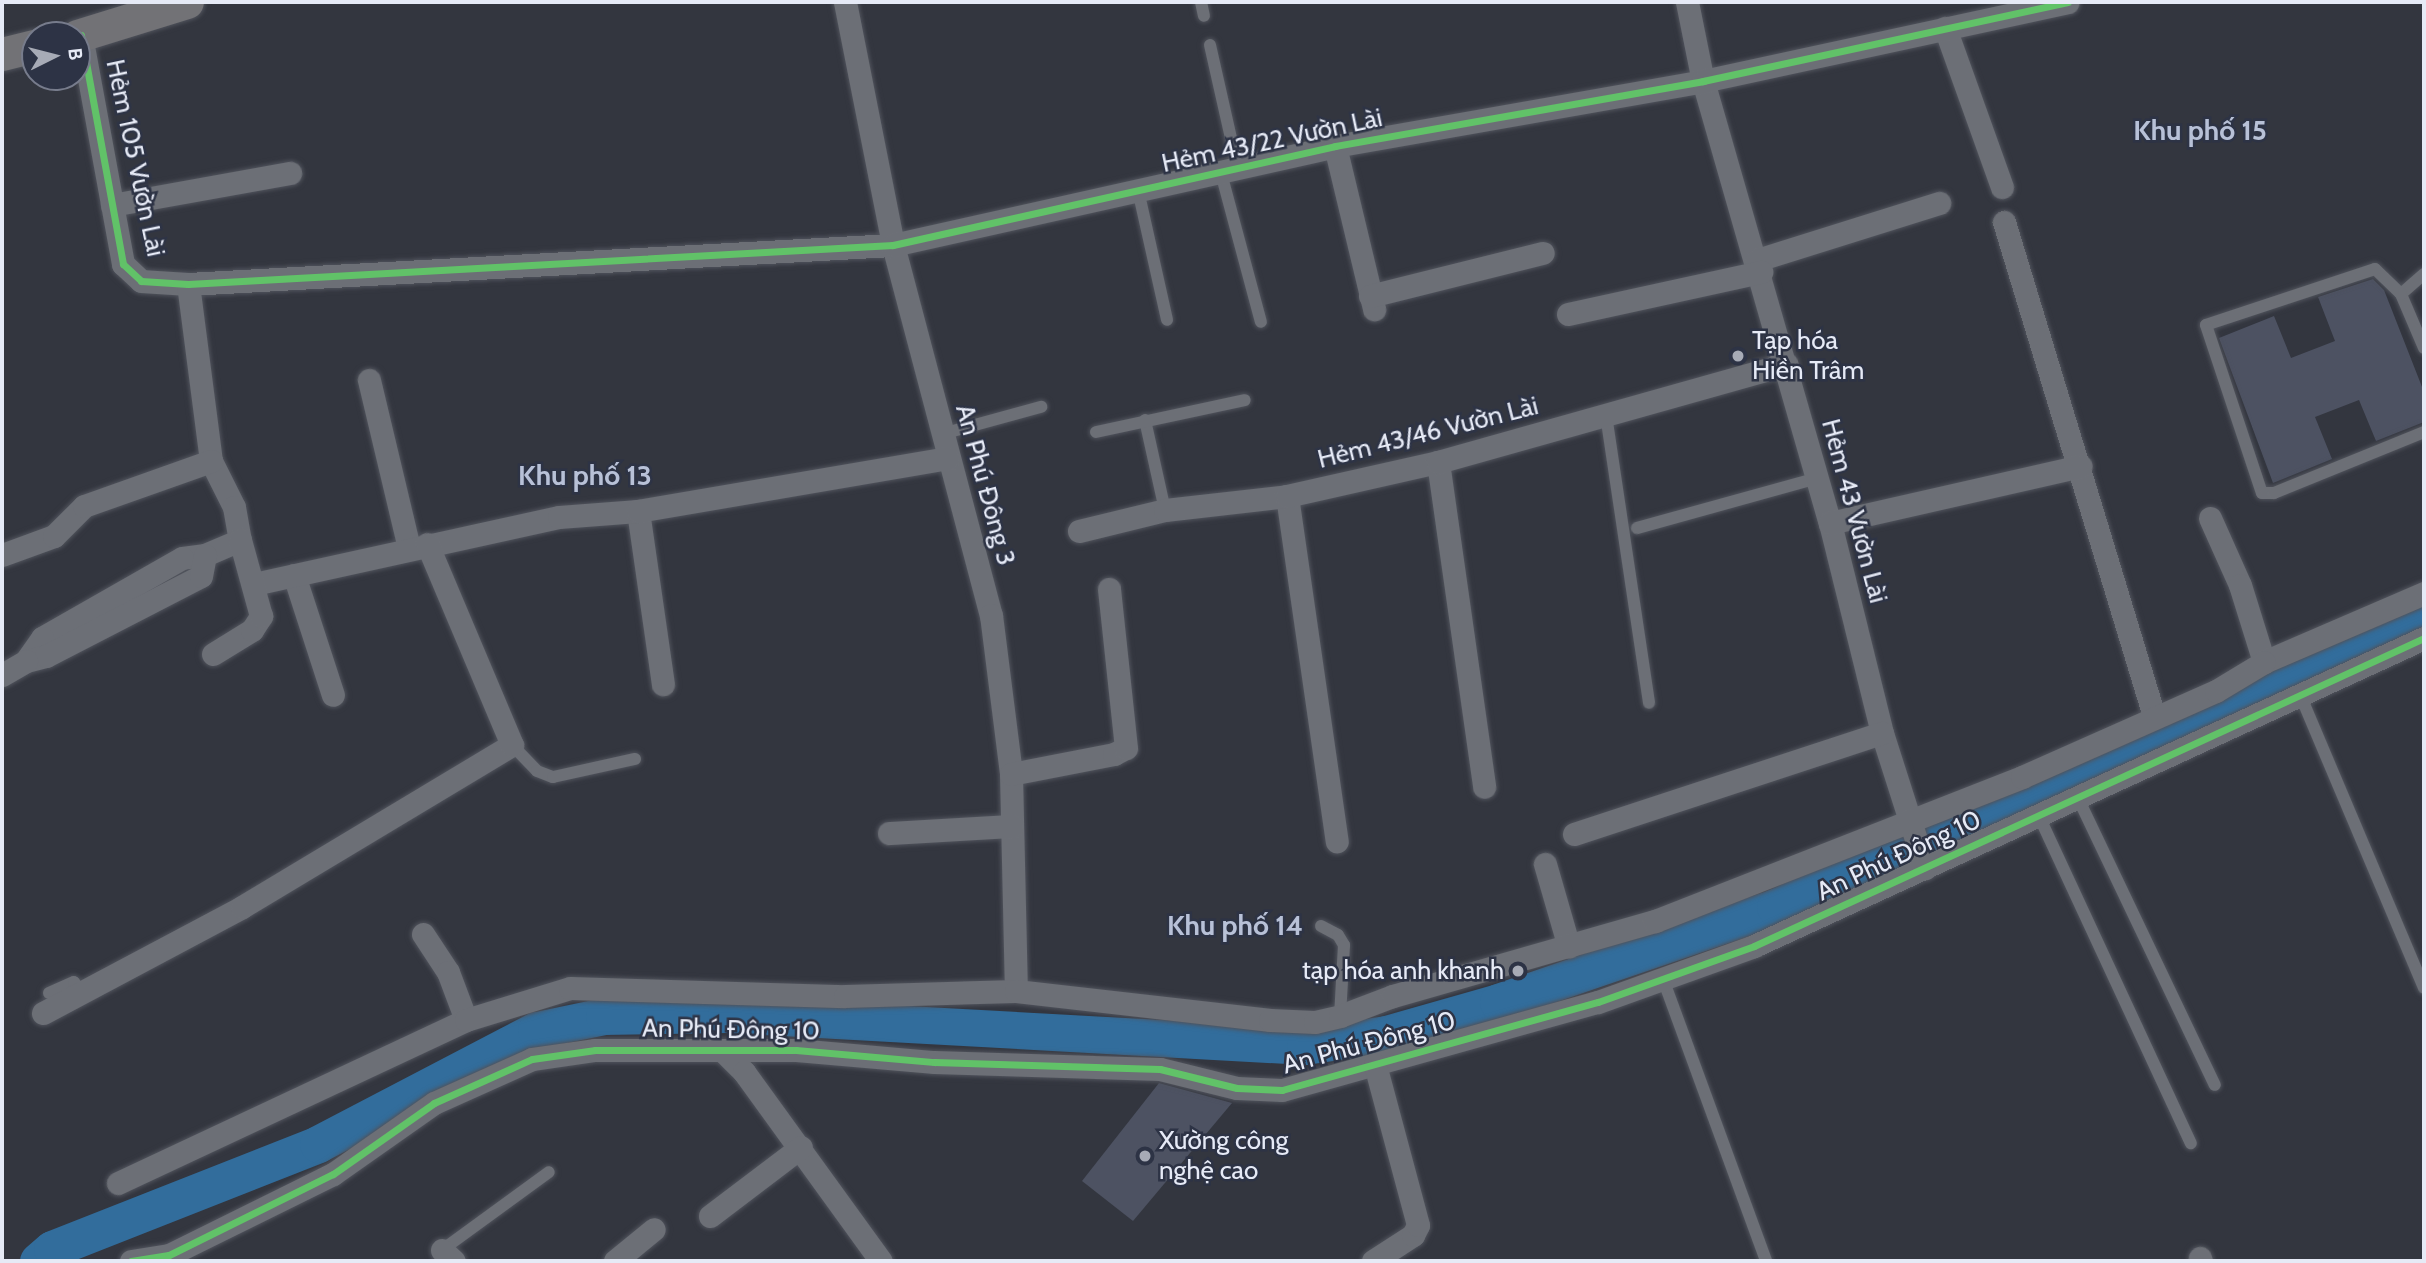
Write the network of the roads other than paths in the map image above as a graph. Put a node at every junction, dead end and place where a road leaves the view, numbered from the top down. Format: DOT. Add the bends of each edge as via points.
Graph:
graph roads {
  1 [pos="187,2"];
  2 [pos="845,2"];
  3 [pos="1201,2"];
  4 [pos="1687,2"];
  5 [pos="2068,2"];
  6 [pos="1204,16"];
  7 [pos="1945,28"];
  8 [pos="91,32"];
  9 [pos="1210,45"];
  10 [pos="21,49"];
  11 [pos="2,54"];
  12 [pos="1703,81"];
  13 [pos="90,91"];
  14 [pos="1335,146"];
  15 [pos="1229,171"];
  16 [pos="290,173"];
  17 [pos="2001,187"];
  18 [pos="1138,190"];
  19 [pos="1939,203"];
  20 [pos="112,205"];
  21 [pos="2004,222"];
  22 [pos="893,245"];
  23 [pos="1544,253"];
  24 [pos="1759,266"];
  25 [pos="2424,274"];
  26 [pos="188,284"];
  27 [pos="2401,294"];
  28 [pos="1568,314"];
  29 [pos="1167,320"];
  30 [pos="1261,322"];
  31 [pos="2424,348"];
  32 [pos="1786,364"];
  33 [pos="369,380"];
  34 [pos="1245,400"];
  35 [pos="1041,407"];
  36 [pos="1605,415"];
  37 [pos="1145,420"];
  38 [pos="1096,432"];
  39 [pos="2424,432"];
  40 [pos="942,434"];
  41 [pos="948,458"];
  42 [pos="211,461"];
  43 [pos="1438,462"];
  44 [pos="2081,466"];
  45 [pos="1817,478"];
  46 [pos="1287,496"];
  47 [pos="638,510"];
  48 [pos="1165,510"];
  49 [pos="2210,518"];
  50 [pos="1830,523"];
  51 [pos="1637,528"];
  52 [pos="1079,531"];
  53 [pos="240,540"];
  54 [pos="418,546"];
  55 [pos="2,555"];
  56 [pos="294,575"];
  57 [pos="254,584"];
  58 [pos="1109,589"];
  59 [pos="2424,593"];
  60 [pos="2424,638"];
  61 [pos="213,654"];
  62 [pos="2264,662"];
  63 [pos="2,675"];
  64 [pos="663,684"];
  65 [pos="2298,692"];
  66 [pos="333,695"];
  67 [pos="1649,704"];
  68 [pos="2154,716"];
  69 [pos="1882,733"];
  70 [pos="512,745"];
  71 [pos="635,759"];
  72 [pos="1011,774"];
  73 [pos="1484,787"];
  74 [pos="2077,796"];
  75 [pos="2038,814"];
  76 [pos="1012,826"];
  77 [pos="1912,826"];
  78 [pos="889,833"];
  79 [pos="1574,834"];
  80 [pos="1338,841"];
  81 [pos="1545,864"];
  82 [pos="1924,864"];
  83 [pos="1321,926"];
  84 [pos="423,934"];
  85 [pos="1569,947"];
  86 [pos="1663,979"];
  87 [pos="2424,988"];
  88 [pos="1016,991"];
  89 [pos="46,1003"];
  90 [pos="1340,1016"];
  91 [pos="466,1020"];
  92 [pos="723,1051"];
  93 [pos="1375,1065"];
  94 [pos="2215,1084"];
  95 [pos="2191,1143"];
  96 [pos="801,1147"];
  97 [pos="549,1172"];
  98 [pos="118,1182"];
  99 [pos="710,1216"];
  100 [pos="654,1229"];
  101 [pos="448,1255"];
  102 [pos="170,1258"];
  103 [pos="1386,1258"];
  104 [pos="131,1261"];
  105 [pos="615,1261"];
  106 [pos="881,1261"];
  107 [pos="1766,1261"];
  1 -- 8 [label="main road"];
  2 -- 22 [label="street, An Phú Đông 3"];
  3 -- 6 [label="lane"];
  4 -- 12 [label="street, Hẻm 43 Vườn Lài"];
  5 -- 7 [label="street, Hẻm 43/22 Vườn Lài"];
  7 -- 12 [label="street, Hẻm 43/22 Vườn Lài"];
  7 -- 17 [label="street"];
  9 -- 15 [label="lane"];
  10 -- 11 [label="main road"];
  12 -- 14 [label="street, Hẻm 43/22 Vườn Lài"];
  12 -- 24 [label="street, Hẻm 43 Vườn Lài"];
  13 -- 20 [label="street, Hẻm 105 Vườn Lài"];
  14 -- 15 [label="street, Hẻm 43/22 Vườn Lài"];
  14 -- 23 [label="street" via="1372,302"];
  15 -- 18 [label="street, Hẻm 43/22 Vườn Lài"];
  15 -- 30 [label="lane"];
  16 -- 20 [label="street"];
  18 -- 22 [label="street, Hẻm 43/22 Vườn Lài"];
  18 -- 29 [label="lane"];
  19 -- 24 [label="street"];
  20 -- 26 [label="street, Hẻm 105 Vườn Lài" via="123,264 131,276"];
  21 -- 44 [label="street"];
  22 -- 26 [label="street, Hẻm 43/22 Vườn Lài"];
  22 -- 40 [label="street, An Phú Đông 3"];
  24 -- 28 [label="street"];
  24 -- 32 [label="street, Hẻm 43 Vườn Lài"];
  25 -- 27 [label="lane"];
  26 -- 42 [label="street"];
  27 -- 31 [label="lane"];
  27 -- 39 [label="lane" via="2375,269 2206,326 2262,493 2274,493"];
  32 -- 36 [label="street, Hẻm 43/46 Vườn Lài"];
  32 -- 45 [label="street, Hẻm 43 Vườn Lài"];
  33 -- 54 [label="street"];
  34 -- 37 [label="lane"];
  35 -- 40 [label="lane"];
  36 -- 43 [label="street, Hẻm 43/46 Vườn Lài"];
  36 -- 67 [label="lane"];
  37 -- 38 [label="lane"];
  37 -- 48 [label="lane"];
  40 -- 41 [label="street, An Phú Đông 3"];
  41 -- 47 [label="street"];
  41 -- 72 [label="street, An Phú Đông 3" via="991,615"];
  42 -- 53 [label="street" via="234,507"];
  42 -- 55 [label="street" via="85,506 54,536"];
  43 -- 46 [label="street, Hẻm 43/46 Vườn Lài"];
  43 -- 73 [label="street"];
  44 -- 50 [label="street"];
  44 -- 68 [label="street"];
  45 -- 50 [label="street, Hẻm 43 Vườn Lài"];
  45 -- 51 [label="lane"];
  46 -- 48 [label="street, Hẻm 43/46 Vườn Lài"];
  46 -- 80 [label="street"];
  47 -- 54 [label="street" via="559,517"];
  47 -- 64 [label="street"];
  48 -- 52 [label="street, Hẻm 43/46 Vườn Lài"];
  49 -- 62 [label="street" via="2240,585"];
  50 -- 69 [label="street, Hẻm 43 Vườn Lài"];
  53 -- 57 [label="street"];
  53 -- 63 [label="street" via="205,555 182,558 42,638 26,662"];
  54 -- 56 [label="street"];
  54 -- 70 [label="street"];
  56 -- 57 [label="street"];
  56 -- 66 [label="street"];
  57 -- 61 [label="street" via="261,608 258,623"];
  58 -- 72 [label="street" via="1126,748"];
  59 -- 62 [label="street"];
  60 -- 65 [label="street, An Phú Đông 10"];
  62 -- 68 [label="street" via="2216,691"];
  65 -- 74 [label="street, An Phú Đông 10"];
  65 -- 87 [label="lane"];
  68 -- 77 [label="street"];
  69 -- 77 [label="street, Hẻm 43 Vườn Lài"];
  69 -- 79 [label="street"];
  70 -- 71 [label="lane" via="537,771 553,777"];
  70 -- 89 [label="street" via="242,907 81,993"];
  72 -- 76 [label="street, An Phú Đông 3"];
  74 -- 75 [label="street, An Phú Đông 10"];
  74 -- 94 [label="lane"];
  75 -- 82 [label="street, An Phú Đông 10"];
  75 -- 95 [label="lane"];
  76 -- 78 [label="street"];
  76 -- 88 [label="street, An Phú Đông 3"];
  77 -- 82 [label="street, Hẻm 43 Vườn Lài"];
  77 -- 85 [label="street" via="1655,921"];
  81 -- 85 [label="street"];
  82 -- 86 [label="street, An Phú Đông 10" via="1755,946"];
  83 -- 90 [label="lane" via="1344,944"];
  84 -- 91 [label="street" via="448,972"];
  85 -- 90 [label="street" via="1393,996"];
  86 -- 93 [label="street, An Phú Đông 10"];
  86 -- 107 [label="lane"];
  88 -- 90 [label="street" via="1270,1020 1315,1021"];
  88 -- 91 [label="street" via="845,996 597,987 522,1000"];
  91 -- 98 [label="street"];
  92 -- 93 [label="street, An Phú Đông 10" via="796,1050 934,1062 1160,1069 1237,1088 1282,1090"];
  92 -- 96 [label="street"];
  92 -- 102 [label="street, An Phú Đông 10" via="595,1050 532,1059 434,1103 333,1174"];
  93 -- 103 [label="street, An Phú Đông 10" via="1417,1210 1413,1235"];
  96 -- 99 [label="street"];
  96 -- 106 [label="street"];
  97 -- 101 [label="lane"];
  100 -- 105 [label="street"];
  102 -- 104 [label="street, An Phú Đông 10"];
}
